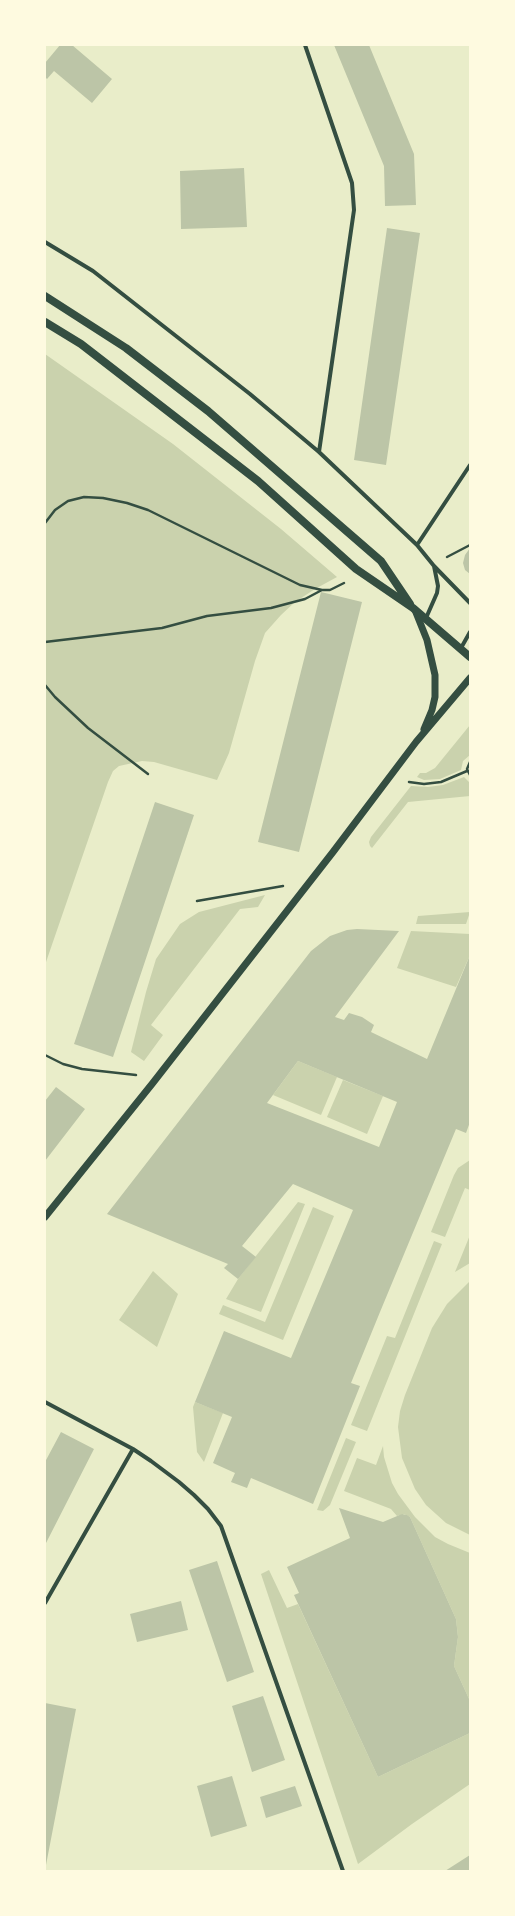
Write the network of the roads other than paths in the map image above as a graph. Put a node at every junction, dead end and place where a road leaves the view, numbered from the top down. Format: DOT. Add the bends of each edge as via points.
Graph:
graph roads {
  1 [pos="305,45"];
  2 [pos="45,242"];
  3 [pos="45,296"];
  4 [pos="45,322"];
  5 [pos="319,452"];
  6 [pos="470,465"];
  7 [pos="417,545"];
  8 [pos="434,566"];
  9 [pos="470,604"];
  10 [pos="413,608"];
  11 [pos="426,618"];
  12 [pos="470,632"];
  13 [pos="461,648"];
  14 [pos="470,657"];
  15 [pos="470,678"];
  16 [pos="416,742"];
  17 [pos="45,1217"];
  18 [pos="45,1402"];
  19 [pos="134,1449"];
  20 [pos="45,1603"];
  21 [pos="343,1871"];
  1 -- 5 [label="street" via="352,183 354,210"];
  2 -- 5 [label="street" via="93,271 250,394"];
  3 -- 10 [label="main road" via="126,348 208,411 381,561"];
  4 -- 10 [label="main road" via="81,344 258,481 356,569"];
  5 -- 7 [label="street"];
  6 -- 7 [label="street"];
  7 -- 8 [label="street"];
  8 -- 9 [label="street"];
  8 -- 11 [label="street" via="438,586"];
  10 -- 11 [label="main road"];
  10 -- 16 [label="street" via="427,640 436,686 432,710"];
  11 -- 13 [label="main road"];
  12 -- 13 [label="street"];
  13 -- 14 [label="main road"];
  15 -- 16 [label="street"];
  16 -- 17 [label="street" via="152,1084"];
  18 -- 19 [label="street"];
  19 -- 20 [label="street"];
  19 -- 21 [label="street" via="180,1482 208,1509 221,1526"];
}
